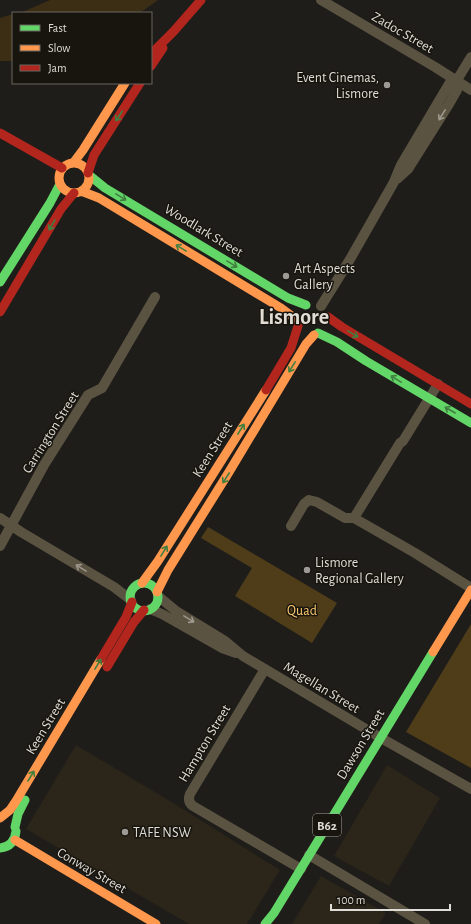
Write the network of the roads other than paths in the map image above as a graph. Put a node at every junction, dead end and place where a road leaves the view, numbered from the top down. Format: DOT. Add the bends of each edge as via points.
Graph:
graph roads {
  1 [pos="202,0"];
  2 [pos="321,0"];
  3 [pos="338,4"];
  4 [pos="174,31"];
  5 [pos="152,53"];
  6 [pos="471,57"];
  7 [pos="152,64"];
  8 [pos="457,80"];
  9 [pos="124,84"];
  10 [pos="139,84"];
  11 [pos="471,90"];
  12 [pos="0,133"];
  13 [pos="74,162"];
  14 [pos="62,168"];
  15 [pos="88,174"];
  16 [pos="60,184"];
  17 [pos="78,192"];
  18 [pos="0,282"];
  19 [pos="155,297"];
  20 [pos="306,305"];
  21 [pos="320,306"];
  22 [pos="0,312"];
  23 [pos="328,317"];
  24 [pos="297,323"];
  25 [pos="316,334"];
  26 [pos="438,384"];
  27 [pos="430,398"];
  28 [pos="471,404"];
  29 [pos="471,423"];
  30 [pos="0,518"];
  31 [pos="350,518"];
  32 [pos="11,526"];
  33 [pos="291,526"];
  34 [pos="0,546"];
  35 [pos="142,583"];
  36 [pos="471,589"];
  37 [pos="158,594"];
  38 [pos="131,601"];
  39 [pos="147,610"];
  40 [pos="243,656"];
  41 [pos="265,669"];
  42 [pos="102,675"];
  43 [pos="86,701"];
  44 [pos="381,738"];
  45 [pos="471,789"];
  46 [pos="0,819"];
  47 [pos="15,827"];
  48 [pos="15,840"];
  49 [pos="0,848"];
  50 [pos="309,855"];
  51 [pos="301,869"];
  52 [pos="274,913"];
  53 [pos="156,924"];
  54 [pos="265,924"];
  55 [pos="271,924"];
  56 [pos="425,924"];
  1 -- 4 [label="street"];
  2 -- 3 [label="street, Zadoc Street"];
  3 -- 8 [label="street, Zadoc Street"];
  4 -- 5 [label="street"];
  4 -- 7 [label="street"];
  6 -- 8 [label="street"];
  8 -- 11 [label="street, Zadoc Street"];
  8 -- 21 [label="street" via="449,84"];
  9 -- 13 [label="street"];
  10 -- 15 [label="street, one-way" via="94,156"];
  12 -- 14 [label="street"];
  13 -- 14 [label="street"];
  13 -- 15 [label="street" via="86,168"];
  14 -- 16 [label="street"];
  15 -- 17 [label="street" via="88,183"];
  15 -- 20 [label="street, Woodlark Street, one-way" via="105,188 288,298"];
  16 -- 17 [label="street" via="66,190"];
  16 -- 18 [label="street"];
  17 -- 22 [label="street, one-way" via="61,209"];
  24 -- 17 [label="street, Woodlark Street, one-way" via="281,308 106,202 94,195"];
  19 -- 32 [label="street, Carrington Street" via="102,388 88,395 44,465"];
  20 -- 21 [label="street"];
  20 -- 24 [label="street" via="299,311"];
  21 -- 23 [label="street"];
  23 -- 25 [label="street" via="326,327"];
  23 -- 26 [label="street, one-way"];
  24 -- 25 [label="street" via="305,333"];
  35 -- 24 [label="street, Keen Street, one-way" via="277,372 291,348"];
  27 -- 25 [label="street, one-way" via="356,355 337,341"];
  25 -- 37 [label="street, Keen Street, one-way" via="306,344 176,557 164,577"];
  26 -- 27 [label="street"];
  26 -- 28 [label="street"];
  29 -- 27 [label="street, one-way"];
  27 -- 31 [label="street"];
  30 -- 32 [label="street"];
  31 -- 33 [label="street" via="310,500 304,504"];
  31 -- 36 [label="street" via="415,553"];
  32 -- 34 [label="street, Carrington Street"];
  38 -- 32 [label="street, one-way" via="114,587"];
  35 -- 37 [label="street" via="150,584"];
  35 -- 38 [label="street" via="132,591"];
  36 -- 44 [label="street, Dawson Street / B62"];
  37 -- 39 [label="street" via="155,605"];
  37 -- 40 [label="street, Magellan Street, one-way" via="176,611 226,641"];
  38 -- 39 [label="street" via="138,609"];
  46 -- 38 [label="street, Keen Street, one-way" via="20,795 126,617"];
  39 -- 40 [label="street, Magellan Street" via="162,614 222,648"];
  39 -- 42 [label="street" via="134,622"];
  40 -- 41 [label="street, Magellan Street"];
  41 -- 44 [label="street, Magellan Street"];
  41 -- 51 [label="street, Hampton Street" via="190,794 189,800 193,806"];
  43 -- 47 [label="street, Keen Street" via="22,805"];
  44 -- 45 [label="street, Magellan Street"];
  44 -- 50 [label="street, Dawson Street / B62"];
  46 -- 47 [label="street" via="8,820"];
  47 -- 48 [label="street, Keen Street"];
  48 -- 49 [label="street" via="8,847"];
  48 -- 53 [label="street, Conway Street"];
  50 -- 51 [label="street, Dawson Street / B62"];
  50 -- 56 [label="street"];
  51 -- 52 [label="street, Dawson Street / B62"];
  52 -- 54 [label="street, Dawson Street / B62"];
  52 -- 55 [label="street, Dawson Street / B62"];
}
